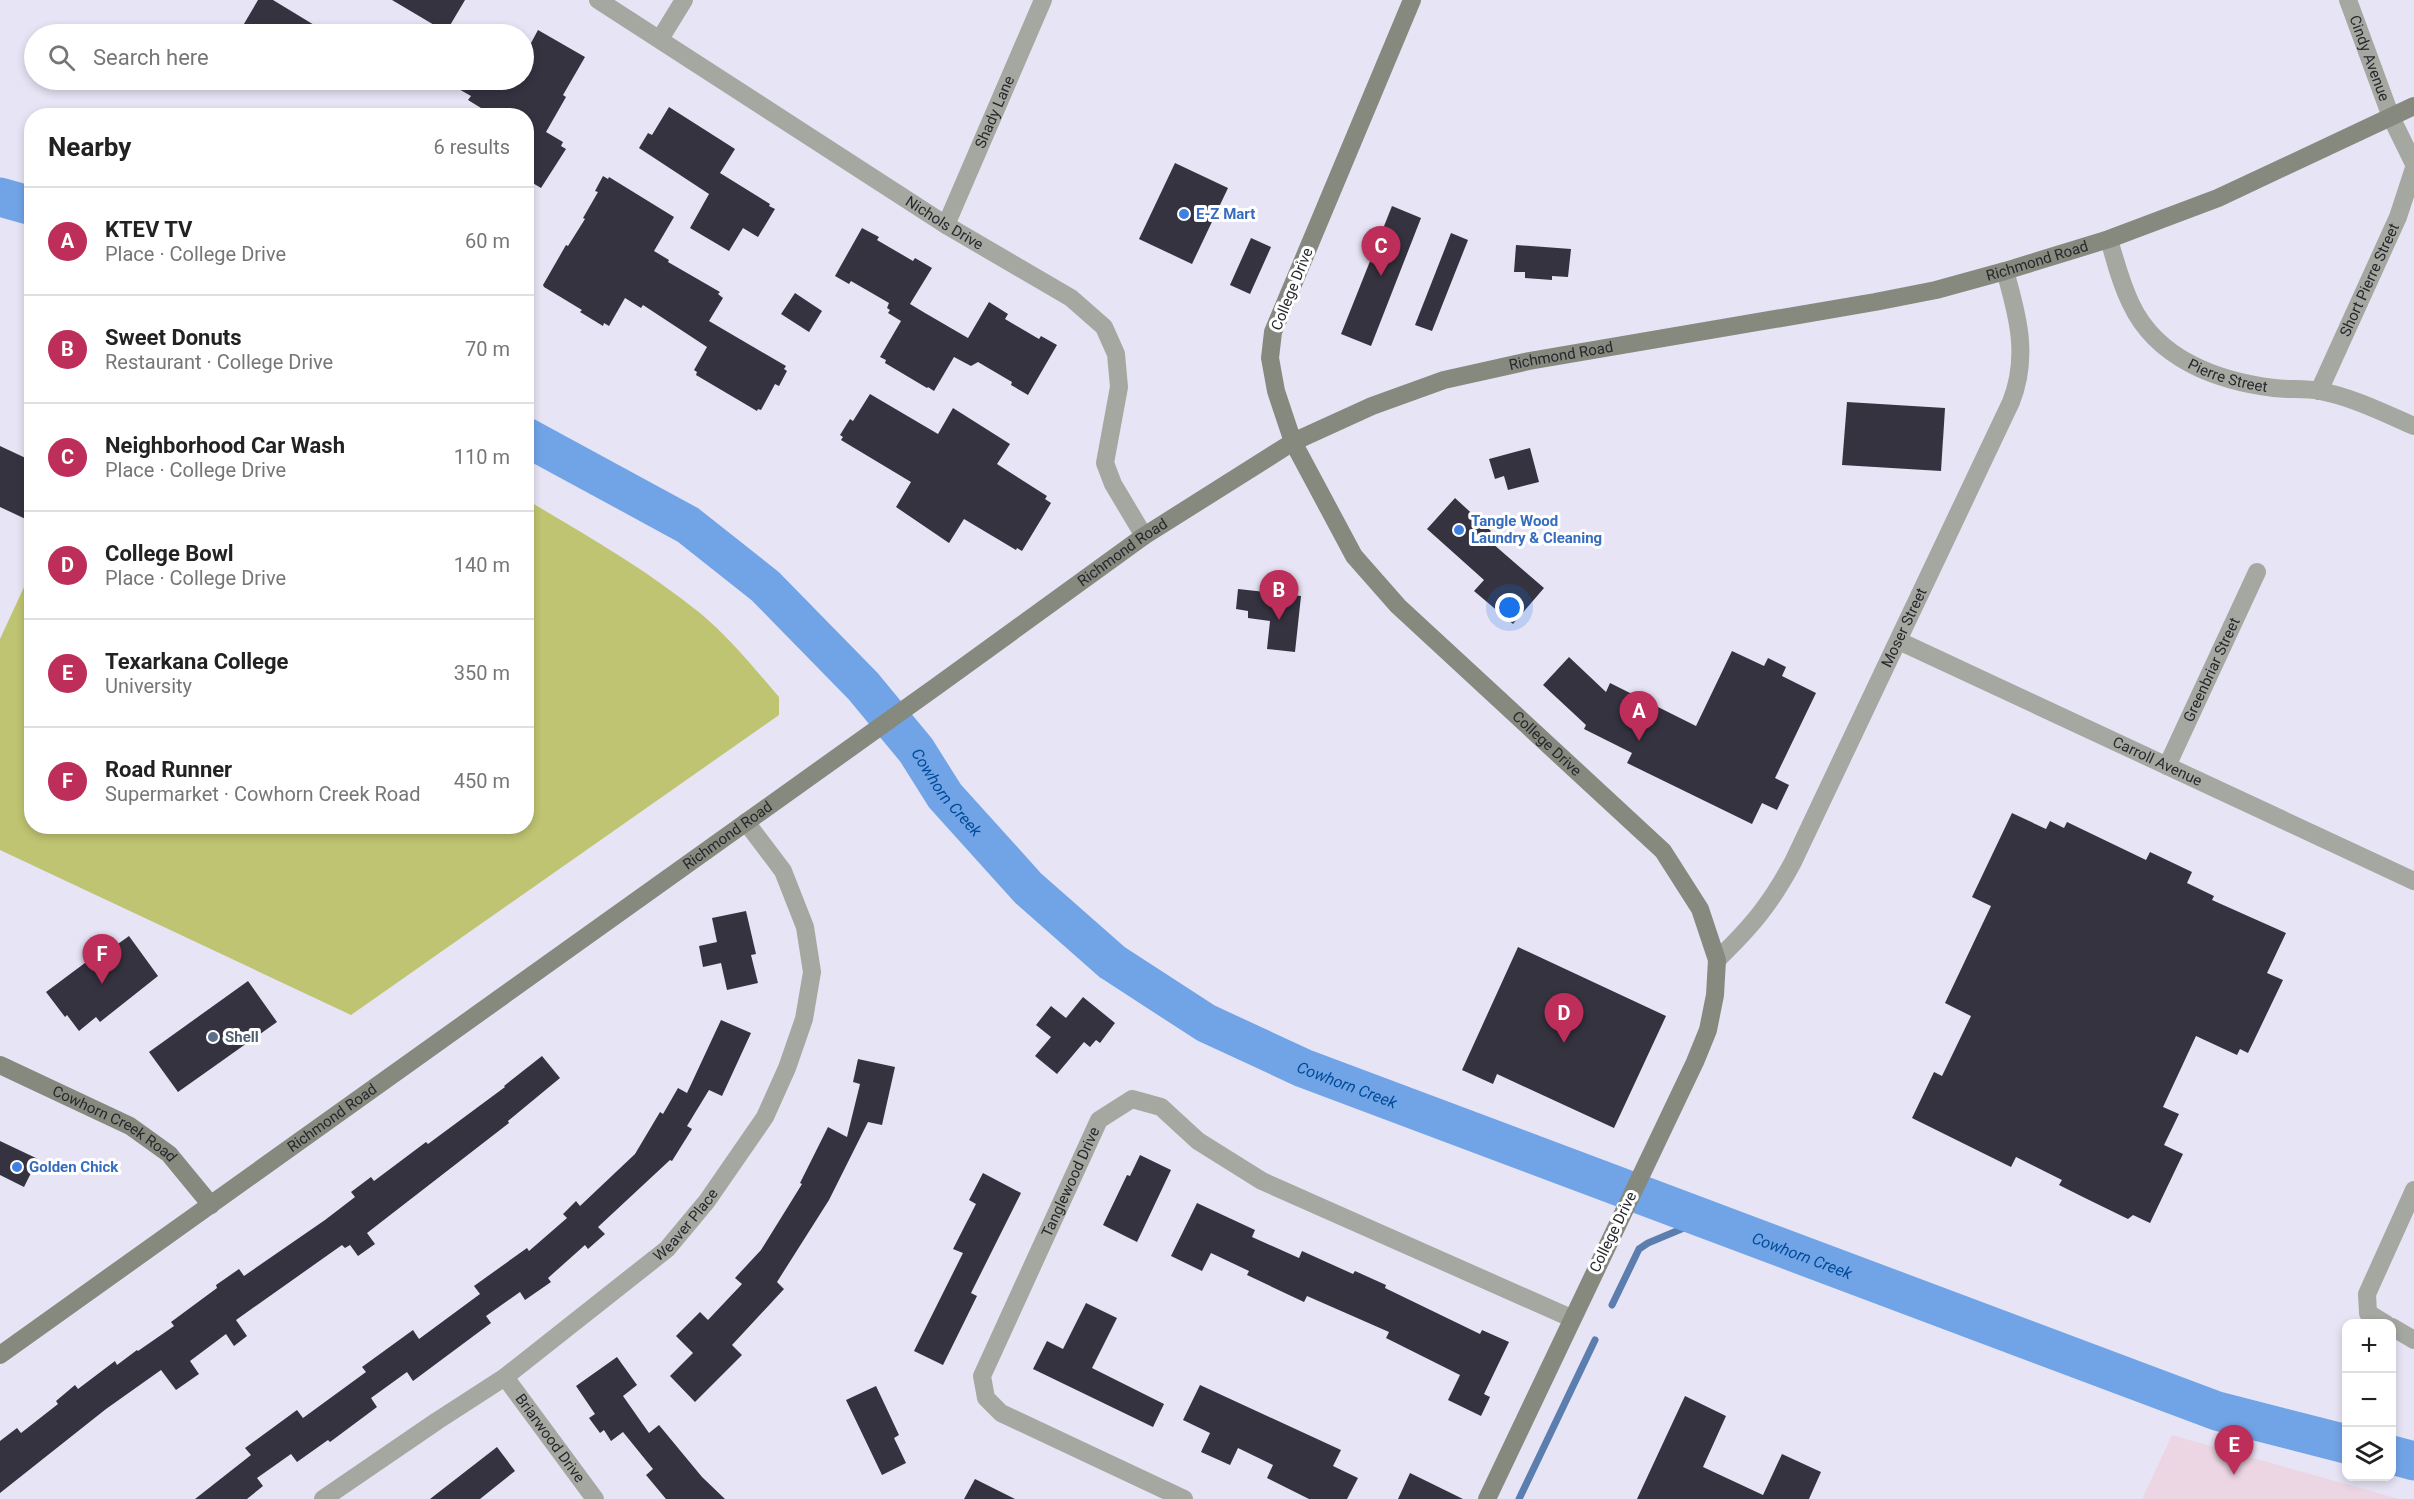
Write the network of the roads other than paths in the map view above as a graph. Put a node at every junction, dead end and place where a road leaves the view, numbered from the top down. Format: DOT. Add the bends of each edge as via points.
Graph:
graph roads {
  1 [pos="598,0"];
  2 [pos="684,0"];
  3 [pos="1043,0"];
  4 [pos="1412,0"];
  5 [pos="2348,0"];
  6 [pos="660,39"];
  7 [pos="2414,106"];
  8 [pos="2391,117"];
  9 [pos="2414,166"];
  10 [pos="946,225"];
  11 [pos="2109,239"];
  12 [pos="2005,271"];
  13 [pos="2319,391"];
  14 [pos="2414,426"];
  15 [pos="1293,442"];
  16 [pos="1144,536"];
  17 [pos="2257,572"];
  18 [pos="1899,642"];
  19 [pos="2167,766"];
  20 [pos="746,822"];
  21 [pos="2414,881"];
  22 [pos="1717,960"];
  23 [pos="0,1065"];
  24 [pos="2414,1190"];
  25 [pos="211,1205"];
  26 [pos="1571,1318"];
  27 [pos="2379,1319"];
  28 [pos="2396,1329"];
  29 [pos="2414,1340"];
  30 [pos="0,1355"];
  31 [pos="506,1377"];
  32 [pos="323,1499"];
  33 [pos="595,1499"];
  34 [pos="1184,1499"];
  35 [pos="1487,1499"];
  1 -- 6 [label="street, Nichols Drive"];
  2 -- 6 [label="street"];
  3 -- 10 [label="street, Shady Lane"];
  4 -- 15 [label="main road, College Drive" via="1273,332 1270,358"];
  5 -- 8 [label="street, Cindy Avenue"];
  6 -- 10 [label="street, Nichols Drive"];
  7 -- 8 [label="main road, Richmond Road"];
  8 -- 9 [label="street, Short Pierre Street"];
  8 -- 11 [label="main road, Richmond Road" via="2218,198"];
  9 -- 13 [label="street, Short Pierre Street" via="2398,217"];
  10 -- 16 [label="street, Nichols Drive" via="1071,298 1104,327 1116,354 1119,387 1105,462 1113,484"];
  11 -- 12 [label="main road, Richmond Road"];
  11 -- 13 [label="street, Pierre Street" via="2123,285 2139,318 2150,334 2176,357 2243,382"];
  12 -- 15 [label="main road, Richmond Road" via="1936,290 1529,361 1444,381 1372,406"];
  12 -- 18 [label="street, Moser Street" via="2022,350 2017,386"];
  13 -- 14 [label="street, Pierre Street"];
  15 -- 16 [label="main road, Richmond Road"];
  15 -- 22 [label="main road, College Drive" via="1354,556 1398,606 1663,851 1700,909"];
  16 -- 20 [label="main road, Richmond Road"];
  17 -- 19 [label="street, Greenbriar Street"];
  18 -- 19 [label="street, Carroll Avenue"];
  18 -- 22 [label="street, Moser Street" via="1776,894"];
  19 -- 21 [label="street, Carroll Avenue"];
  20 -- 25 [label="main road, Richmond Road"];
  20 -- 31 [label="street, Weaver Place" via="783,871 805,927 812,972 804,1019 787,1068 765,1117 740,1156 667,1249"];
  22 -- 26 [label="main road, College Drive" via="1708,1030 1695,1062"];
  23 -- 25 [label="main road, Cowhorn Creek Road" via="130,1126 168,1154"];
  24 -- 27 [label="street" via="2367,1294 2368,1313"];
  25 -- 30 [label="main road, Richmond Road"];
  26 -- 34 [label="street, Tanglewood Drive" via="1262,1181 1198,1141 1161,1107 1132,1099 1099,1120 982,1376 986,1398 1001,1413"];
  26 -- 35 [label="main road, College Drive"];
  28 -- 29 [label="street"];
  31 -- 32 [label="street, Weaver Place"];
  31 -- 33 [label="street, Briarwood Drive"];
}
